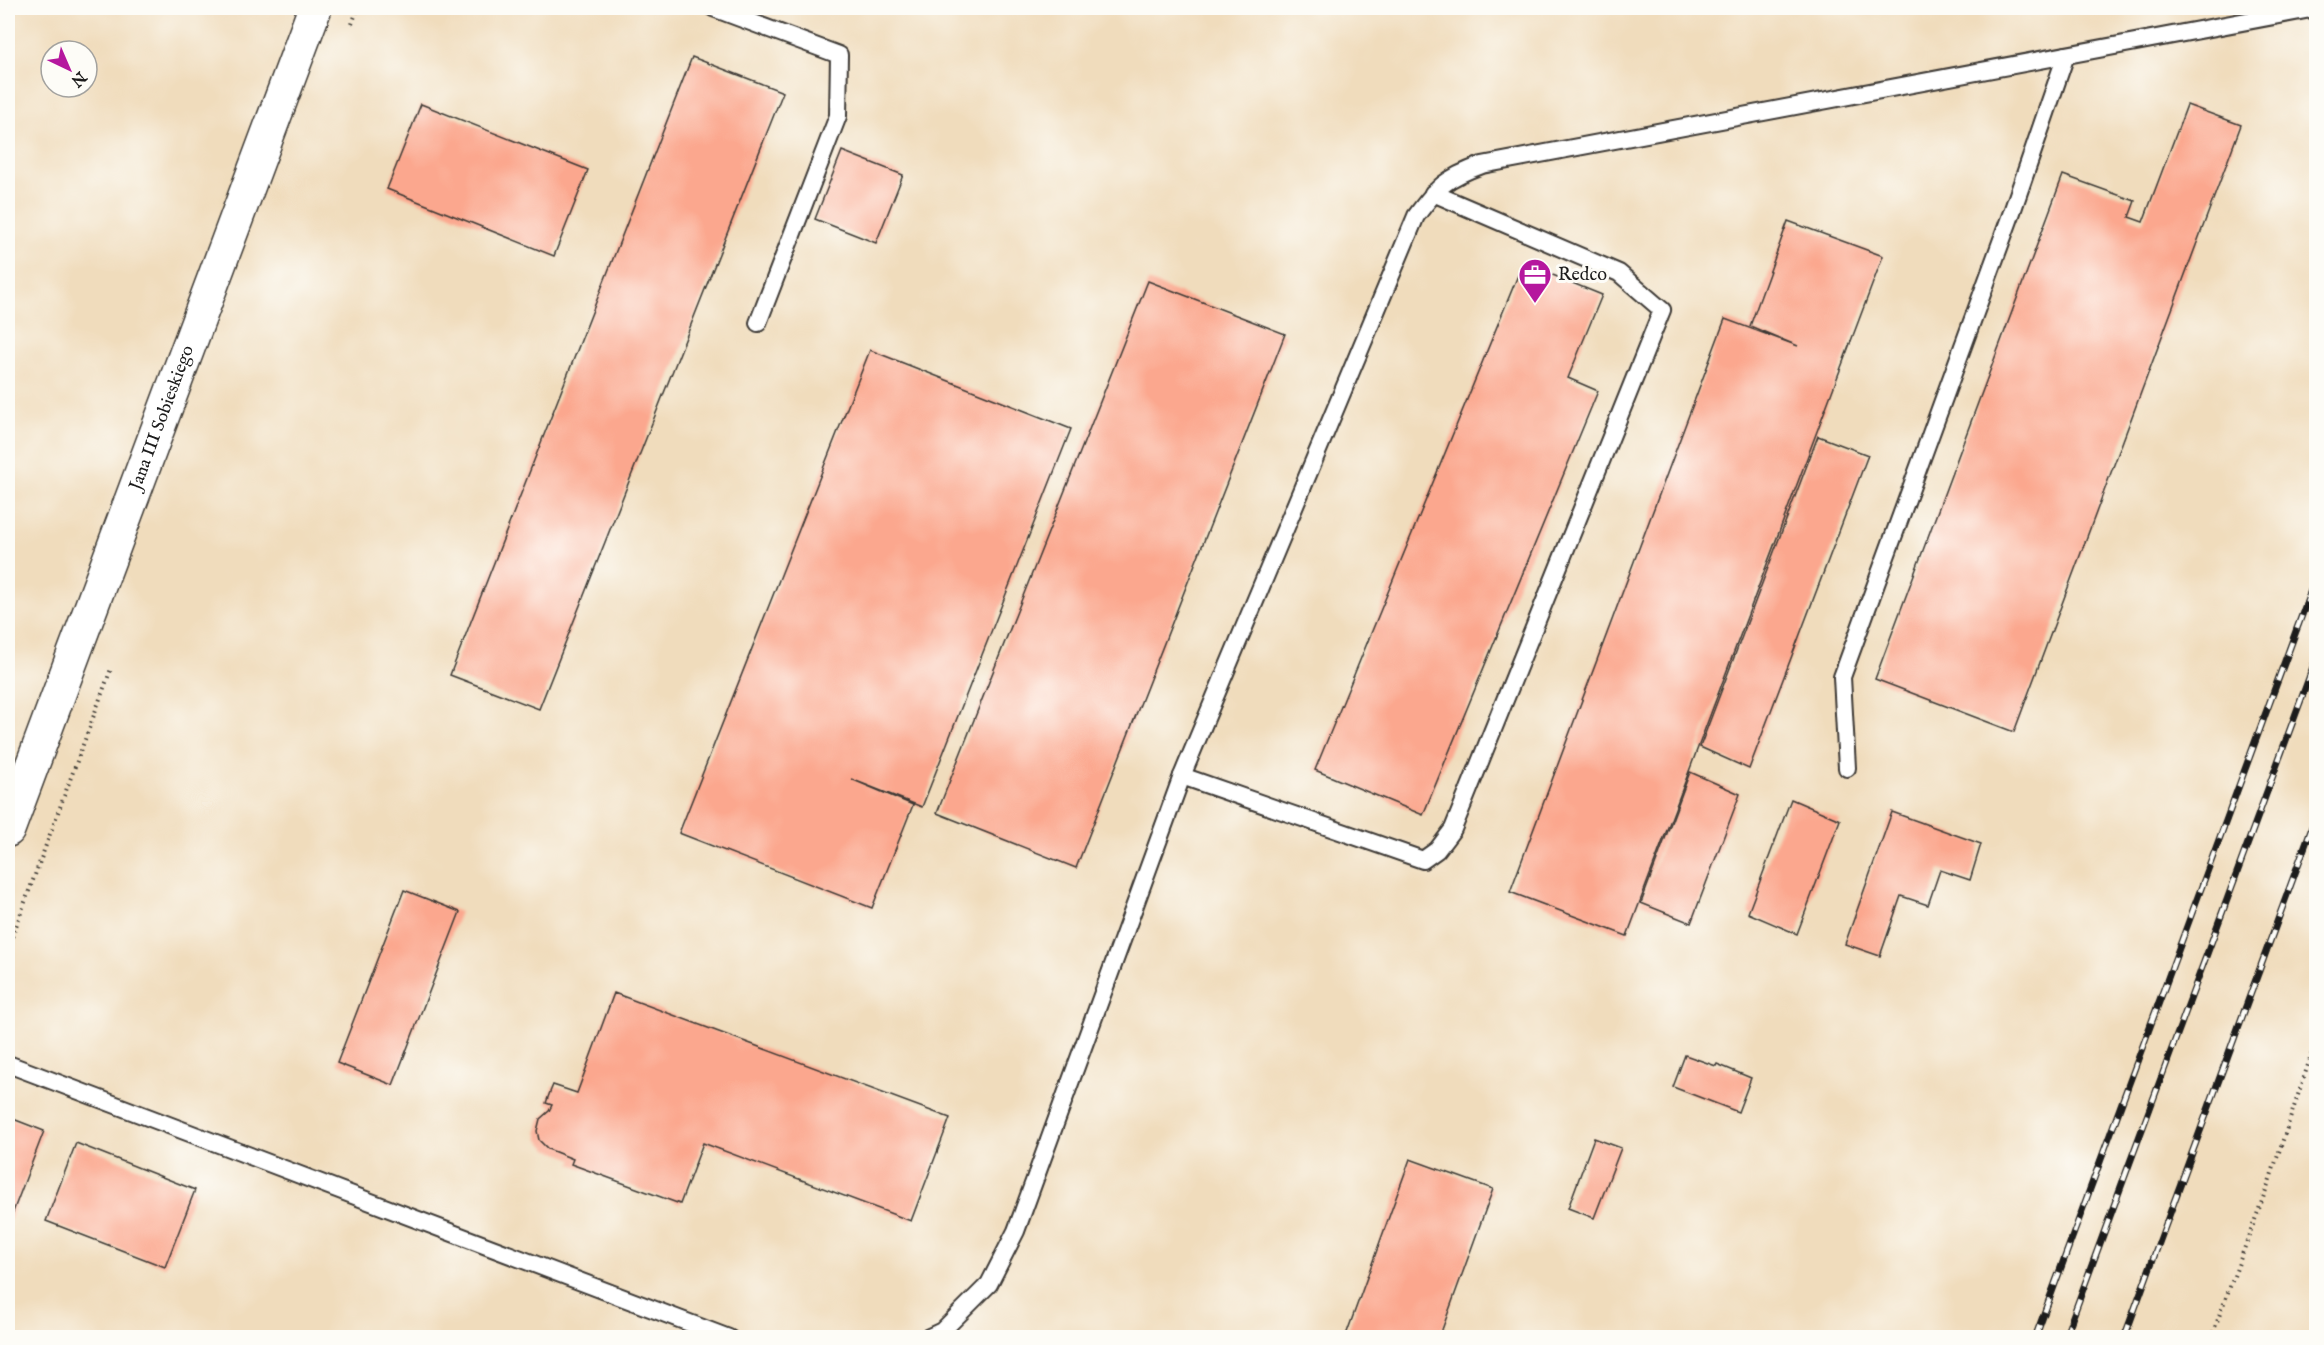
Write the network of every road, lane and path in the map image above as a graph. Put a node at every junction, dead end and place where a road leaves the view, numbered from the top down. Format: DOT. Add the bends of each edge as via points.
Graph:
graph roads {
  1 [pos="315,8"];
  2 [pos="713,8"];
  3 [pos="2316,8"];
  4 [pos="2066,55"];
  5 [pos="1433,193"];
  6 [pos="758,323"];
  7 [pos="1847,768"];
  8 [pos="1182,776"];
  9 [pos="8,830"];
  10 [pos="2316,1041"];
  11 [pos="8,1064"];
  12 [pos="729,1338"];
  13 [pos="927,1338"];
  14 [pos="2211,1338"];
  1 -- 9 [label="main road, Jana III Sobieskiego"];
  2 -- 6 [label="lane" via="839,56 837,116"];
  3 -- 4 [label="lane"];
  4 -- 5 [label="lane" via="1482,165 1455,175"];
  4 -- 7 [label="lane" via="1842,677"];
  5 -- 8 [label="lane" via="1416,216"];
  5 -- 8 [label="lane" via="1619,273 1662,310 1453,829 1437,850 1423,860"];
  8 -- 13 [label="lane" via="1016,1231 989,1284 942,1331"];
  10 -- 14 [label="path"];
  11 -- 12 [label="lane"];
}
